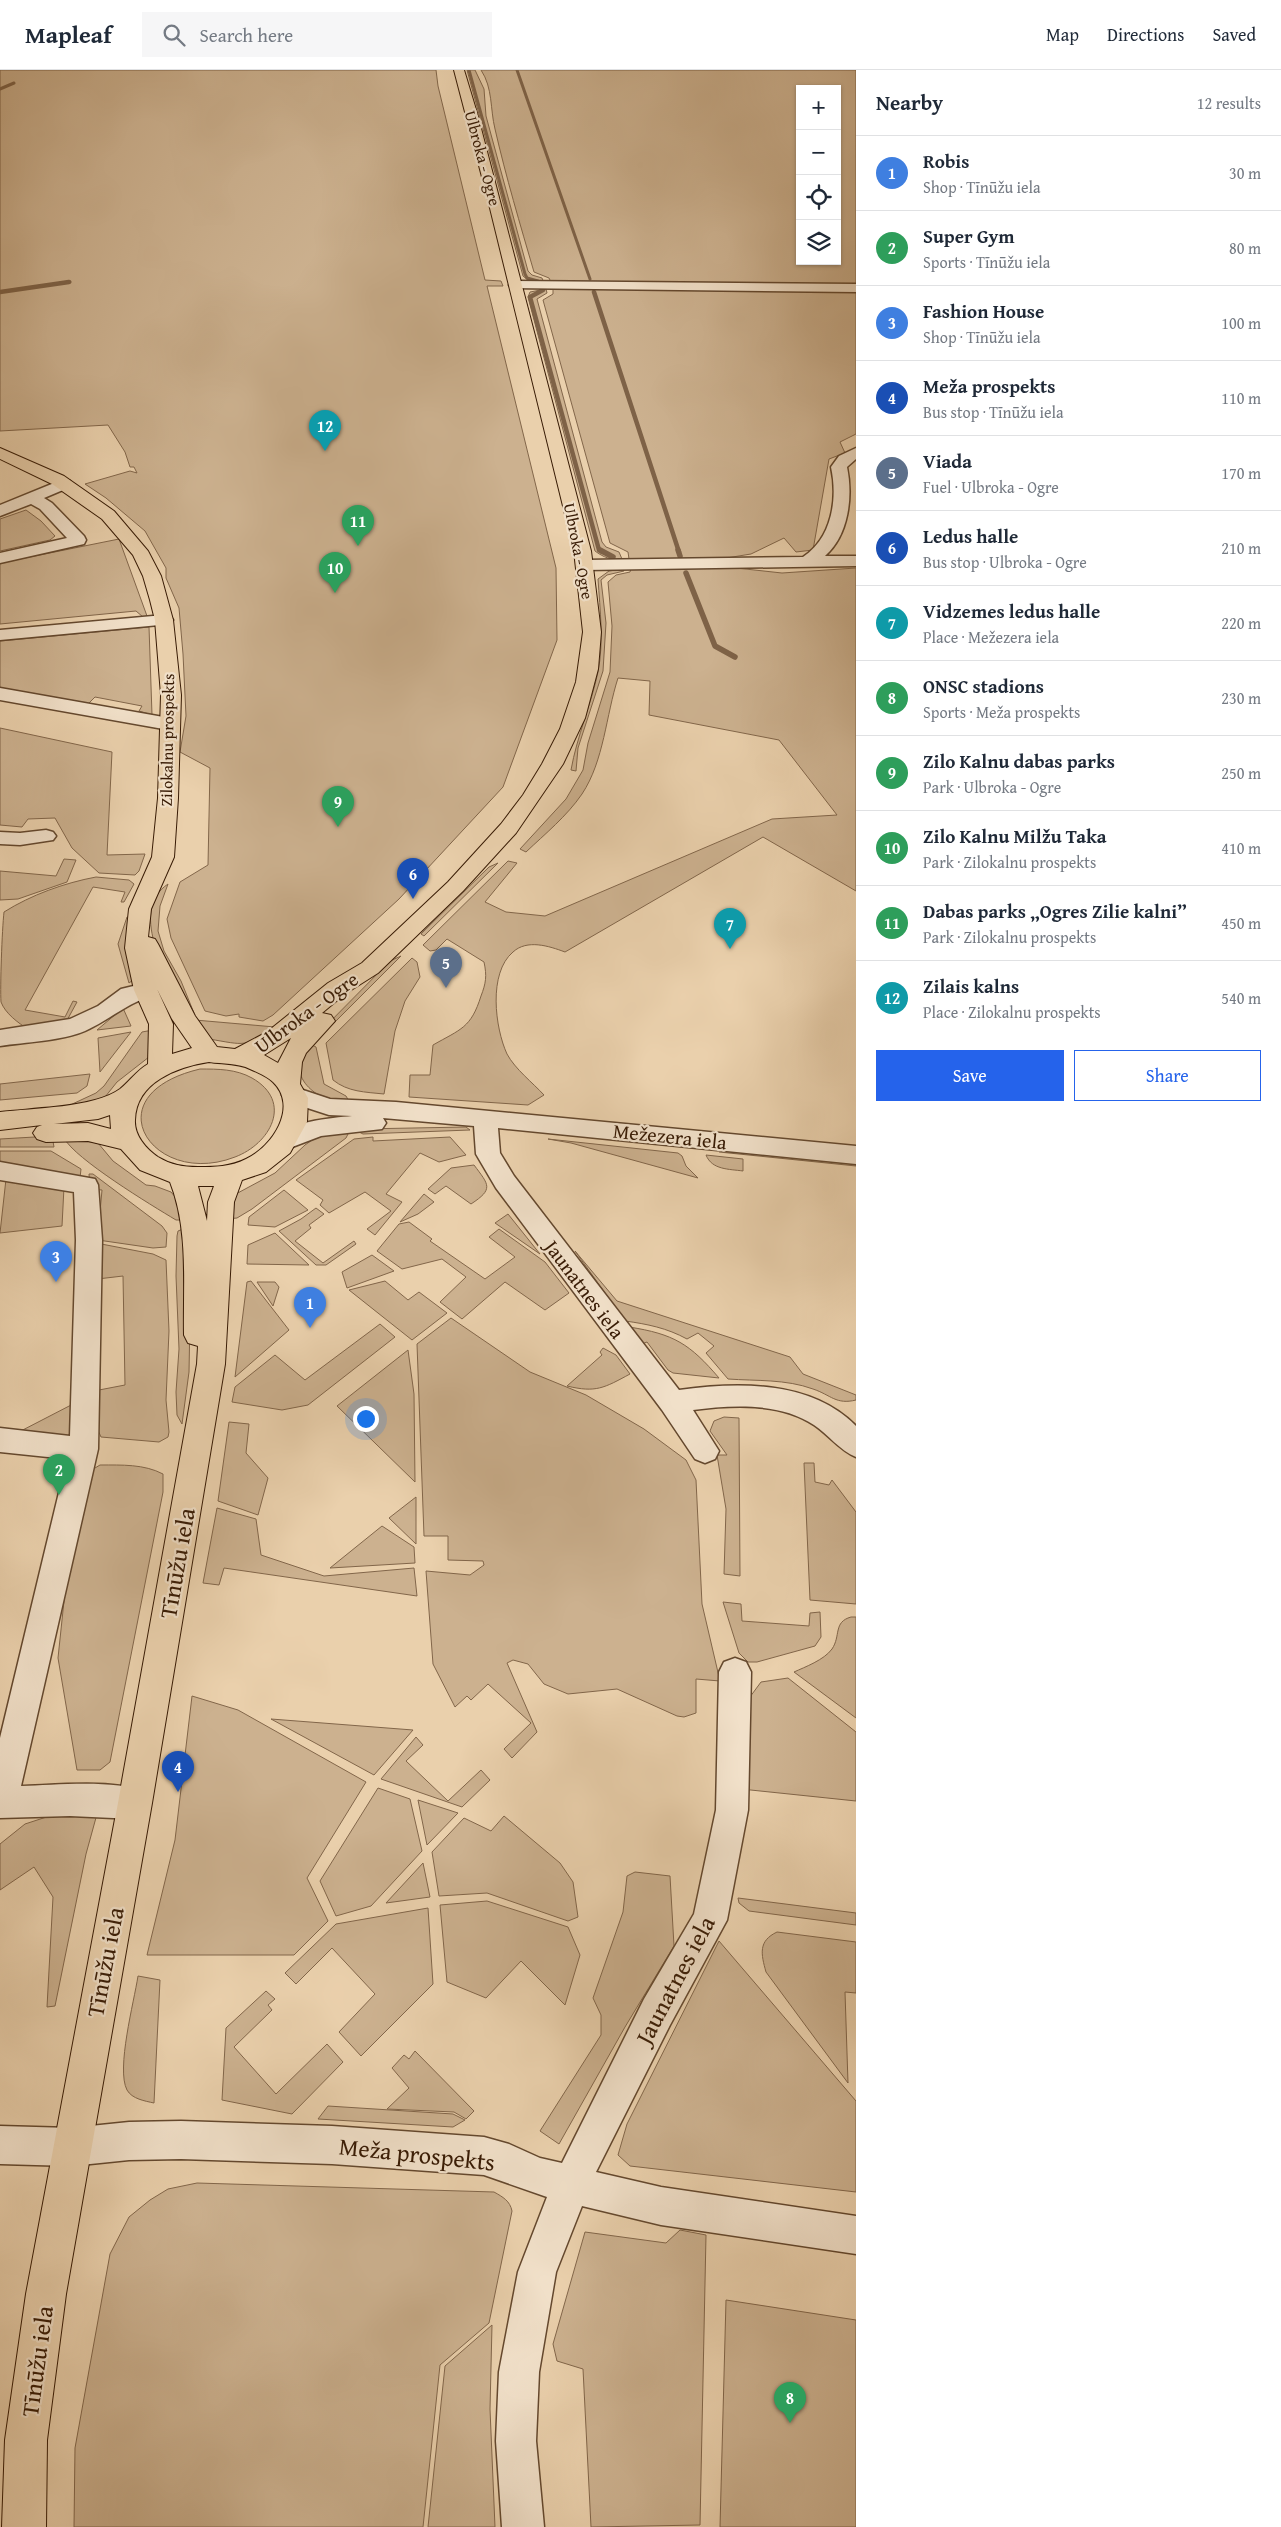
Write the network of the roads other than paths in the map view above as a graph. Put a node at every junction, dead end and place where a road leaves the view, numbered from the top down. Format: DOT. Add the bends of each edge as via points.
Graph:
graph roads {
  1 [pos="458,70"];
  2 [pos="516,285"];
  3 [pos="856,288"];
  4 [pos="0,453"];
  5 [pos="856,453"];
  6 [pos="850,482"];
  7 [pos="64,484"];
  8 [pos="33,498"];
  9 [pos="0,512"];
  10 [pos="0,558"];
  11 [pos="808,561"];
  12 [pos="856,561"];
  13 [pos="585,565"];
  14 [pos="164,620"];
  15 [pos="0,635"];
  16 [pos="0,694"];
  17 [pos="169,724"];
  18 [pos="46,836"];
  19 [pos="0,838"];
  20 [pos="139,921"];
  21 [pos="370,968"];
  22 [pos="146,990"];
  23 [pos="0,1038"];
  24 [pos="209,1054"];
  25 [pos="241,1056"];
  26 [pos="160,1067"];
  27 [pos="291,1089"];
  28 [pos="129,1095"];
  29 [pos="485,1119"];
  30 [pos="0,1121"];
  31 [pos="0,1135"];
  32 [pos="287,1140"];
  33 [pos="127,1142"];
  34 [pos="856,1155"];
  35 [pos="0,1171"];
  36 [pos="230,1174"];
  37 [pos="181,1176"];
  38 [pos="204,1399"];
  39 [pos="672,1402"];
  40 [pos="0,1440"];
  41 [pos="856,1445"];
  42 [pos="84,1449"];
  43 [pos="705,1451"];
  44 [pos="735,1672"];
  45 [pos="0,1801"];
  46 [pos="135,1803"];
  47 [pos="0,2145"];
  48 [pos="71,2147"];
  49 [pos="572,2185"];
  50 [pos="856,2236"];
  51 [pos="24,2527"];
  52 [pos="523,2527"];
  1 -- 2 [label="main road, Ulbroka - Ogre"];
  2 -- 3 [label="street"];
  2 -- 13 [label="main road, Ulbroka - Ogre"];
  4 -- 7 [label="main road, Zilokalnu prospekts"];
  5 -- 6 [label="street" via="844,459 839,467"];
  6 -- 11 [label="street" via="826,547"];
  7 -- 8 [label="street"];
  7 -- 14 [label="main road, Zilokalnu prospekts" via="108,515 129,537 152,576"];
  8 -- 9 [label="street"];
  8 -- 10 [label="street" via="46,506 78,540"];
  11 -- 12 [label="street"];
  11 -- 13 [label="street"];
  13 -- 21 [label="main road, Ulbroka - Ogre" via="592,634 590,658 571,729 548,774 495,847"];
  14 -- 15 [label="street"];
  14 -- 17 [label="main road, Zilokalnu prospekts" via="171,696"];
  16 -- 17 [label="street"];
  17 -- 20 [label="main road, Zilokalnu prospekts" via="163,857 140,909"];
  18 -- 19 [label="street" via="20,840"];
  20 -- 22 [label="main road, Zilokalnu prospekts" via="136,948"];
  20 -- 24 [label="main road" via="149,950 184,1019"];
  21 -- 25 [label="main road, Ulbroka - Ogre" via="348,978 261,1049"];
  21 -- 27 [label="main road, Ulbroka - Ogre" via="361,982 296,1047 290,1057"];
  22 -- 23 [label="street" via="129,994 106,1012 76,1026"];
  22 -- 26 [label="main road, Zilokalnu prospekts" via="161,1024"];
  24 -- 25 [label="main road"];
  24 -- 26 [label="main road" via="191,1056"];
  25 -- 27 [label="main road" via="276,1072"];
  26 -- 28 [label="main road"];
  27 -- 29 [label="street, Mežezera iela" via="329,1107"];
  27 -- 32 [label="main road" via="297,1110 295,1125"];
  28 -- 30 [label="main road" via="98,1110"];
  28 -- 33 [label="main road" via="122,1111"];
  29 -- 32 [label="street, Mežezera iela" via="354,1124 318,1128"];
  29 -- 34 [label="street, Mežezera iela"];
  29 -- 39 [label="street, Jaunatnes iela" via="488,1154 505,1182"];
  31 -- 33 [label="main road" via="88,1132"];
  32 -- 36 [label="main road" via="260,1163"];
  33 -- 37 [label="main road" via="139,1157 158,1169"];
  35 -- 42 [label="street" via="86,1185"];
  36 -- 37 [label="main road" via="206,1178"];
  36 -- 38 [label="main road, Tīnūžu iela" via="221,1202 211,1364"];
  37 -- 38 [label="main road, Tīnūžu iela" via="190,1194 194,1226 199,1369"];
  38 -- 46 [label="main road, Tīnūžu iela"];
  39 -- 41 [label="street" via="730,1395 764,1396 818,1412"];
  39 -- 43 [label="street, Jaunatnes iela"];
  40 -- 42 [label="street"];
  42 -- 45 [label="street"];
  44 -- 49 [label="street, Jaunatnes iela" via="732,1810 710,1920 657,2012"];
  45 -- 46 [label="street"];
  46 -- 48 [label="main road, Tīnūžu iela"];
  47 -- 48 [label="street, Meža prospekts"];
  48 -- 49 [label="street, Meža prospekts" via="181,2140 332,2145 484,2156 536,2176"];
  48 -- 51 [label="main road, Tīnūžu iela" via="26,2440"];
  49 -- 50 [label="street, Meža prospekts" via="661,2206"];
  49 -- 52 [label="street, Jaunatnes iela" via="537,2272 519,2372 516,2442"];
}
